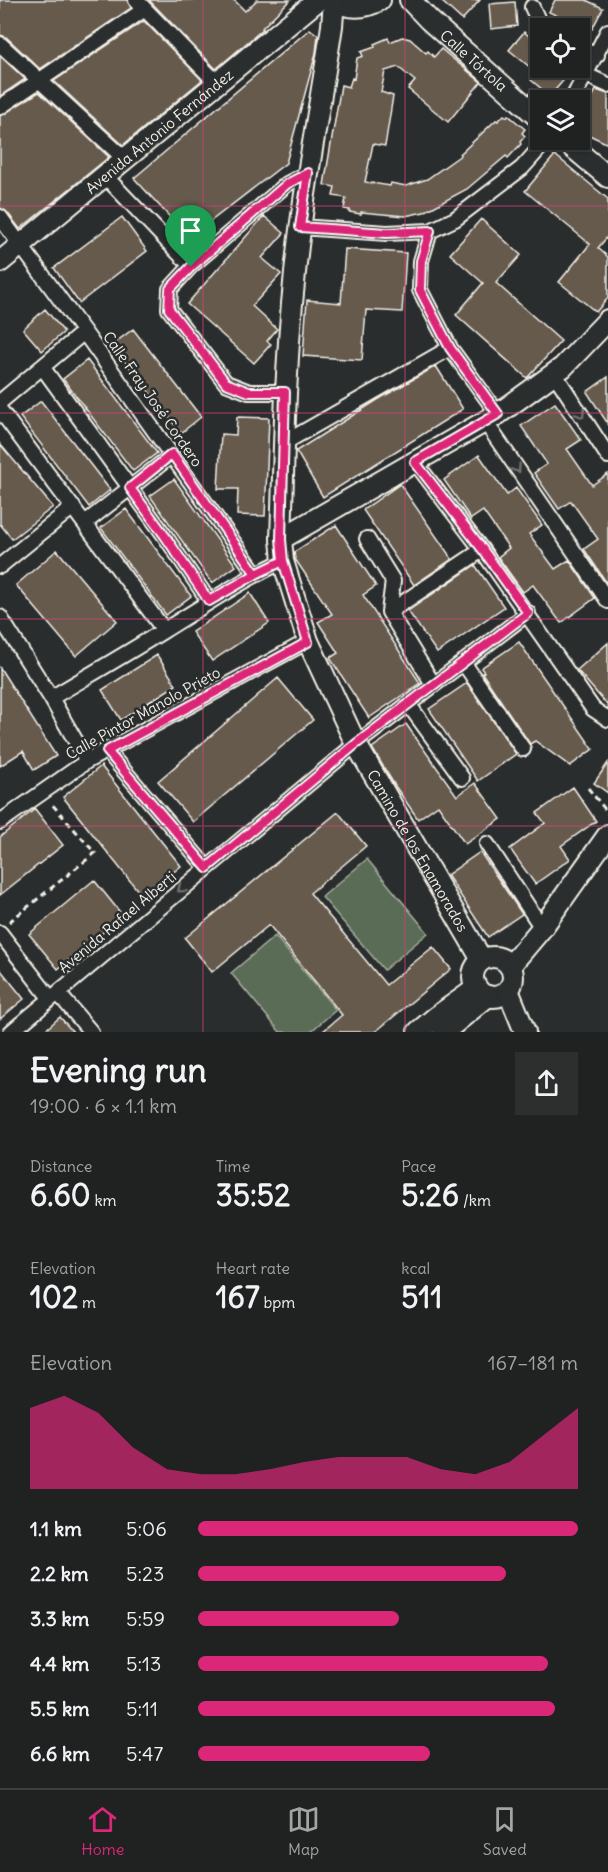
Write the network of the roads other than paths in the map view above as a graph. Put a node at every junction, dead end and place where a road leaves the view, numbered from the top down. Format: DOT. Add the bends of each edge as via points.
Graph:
graph roads {
  1 [pos="329,0"];
  2 [pos="380,0"];
  3 [pos="410,0"];
  4 [pos="140,4"];
  5 [pos="532,8"];
  6 [pos="537,18"];
  7 [pos="608,31"];
  8 [pos="0,44"];
  9 [pos="590,52"];
  10 [pos="597,55"];
  11 [pos="590,68"];
  12 [pos="590,77"];
  13 [pos="40,80"];
  14 [pos="218,84"];
  15 [pos="608,85"];
  16 [pos="0,107"];
  17 [pos="530,110"];
  18 [pos="538,150"];
  19 [pos="576,150"];
  20 [pos="125,159"];
  21 [pos="308,173"];
  22 [pos="105,176"];
  23 [pos="608,177"];
  24 [pos="0,217"];
  25 [pos="300,227"];
  26 [pos="430,231"];
  27 [pos="20,246"];
  28 [pos="0,262"];
  29 [pos="191,267"];
  30 [pos="608,320"];
  31 [pos="84,332"];
  32 [pos="450,348"];
  33 [pos="43,368"];
  34 [pos="554,373"];
  35 [pos="285,392"];
  36 [pos="0,402"];
  37 [pos="0,410"];
  38 [pos="491,417"];
  39 [pos="284,443"];
  40 [pos="172,454"];
  41 [pos="608,456"];
  42 [pos="415,462"];
  43 [pos="130,488"];
  44 [pos="73,507"];
  45 [pos="85,523"];
  46 [pos="281,539"];
  47 [pos="367,539"];
  48 [pos="483,550"];
  49 [pos="283,561"];
  50 [pos="0,566"];
  51 [pos="256,574"];
  52 [pos="209,601"];
  53 [pos="608,601"];
  54 [pos="388,612"];
  55 [pos="528,613"];
  56 [pos="0,617"];
  57 [pos="164,630"];
  58 [pos="308,642"];
  59 [pos="463,662"];
  60 [pos="433,684"];
  61 [pos="51,698"];
  62 [pos="409,705"];
  63 [pos="608,719"];
  64 [pos="356,744"];
  65 [pos="523,749"];
  66 [pos="107,751"];
  67 [pos="87,761"];
  68 [pos="462,778"];
  69 [pos="0,822"];
  70 [pos="608,835"];
  71 [pos="487,844"];
  72 [pos="207,868"];
  73 [pos="4,928"];
  74 [pos="542,928"];
  75 [pos="482,960"];
  76 [pos="510,966"];
  77 [pos="508,990"];
  78 [pos="483,992"];
  79 [pos="54,996"];
  80 [pos="11,1032"];
  81 [pos="91,1032"];
  82 [pos="418,1032"];
  83 [pos="444,1032"];
  84 [pos="525,1032"];
  1 -- 2 [label="street" via="357,7"];
  1 -- 14 [label="street, Avenida Antonio Fernández"];
  1 -- 21 [label="street, Camino de los Enamorados" via="330,37"];
  3 -- 17 [label="street, Calle Tórtola"];
  4 -- 13 [label="street"];
  4 -- 14 [label="street"];
  5 -- 6 [label="street"];
  7 -- 10 [label="street"];
  8 -- 13 [label="street"];
  9 -- 10 [label="street"];
  10 -- 11 [label="street"];
  12 -- 15 [label="street"];
  13 -- 16 [label="street"];
  13 -- 20 [label="street"];
  14 -- 20 [label="street, Avenida Antonio Fernández"];
  18 -- 26 [label="street" via="522,168 455,219"];
  19 -- 23 [label="street"];
  20 -- 22 [label="street, Avenida Antonio Fernández"];
  21 -- 25 [label="street, Camino de los Enamorados"];
  21 -- 29 [label="street" via="287,184"];
  22 -- 27 [label="street, Avenida Antonio Fernández"];
  22 -- 29 [label="street"];
  24 -- 27 [label="street, Calle Fray José Cordero"];
  25 -- 26 [label="street" via="387,233"];
  25 -- 35 [label="street, Camino de los Enamorados"];
  26 -- 32 [label="street" via="421,261 420,290"];
  27 -- 28 [label="street, Avenida Antonio Fernández"];
  27 -- 31 [label="street, Calle Fray José Cordero"];
  29 -- 35 [label="street" via="170,289 169,309 226,383 249,392"];
  30 -- 34 [label="street"];
  31 -- 33 [label="street"];
  31 -- 40 [label="street, Calle Fray José Cordero"];
  32 -- 38 [label="street"];
  32 -- 39 [label="street"];
  33 -- 36 [label="street"];
  33 -- 43 [label="street"];
  34 -- 38 [label="street"];
  34 -- 41 [label="street, one-way"];
  35 -- 39 [label="street, Camino de los Enamorados"];
  37 -- 44 [label="street"];
  38 -- 42 [label="street"];
  38 -- 53 [label="street, one-way"];
  39 -- 46 [label="street, Camino de los Enamorados"];
  40 -- 43 [label="street"];
  40 -- 51 [label="street, Calle Fray José Cordero"];
  42 -- 46 [label="street"];
  42 -- 48 [label="street"];
  43 -- 45 [label="street"];
  43 -- 52 [label="street"];
  44 -- 45 [label="street"];
  44 -- 50 [label="street"];
  45 -- 57 [label="street"];
  46 -- 49 [label="street, Camino de los Enamorados"];
  47 -- 54 [label="street" via="393,581"];
  48 -- 54 [label="street"];
  48 -- 55 [label="street"];
  49 -- 51 [label="street"];
  49 -- 58 [label="street, Camino de los Enamorados"];
  51 -- 52 [label="street"];
  52 -- 57 [label="street"];
  54 -- 60 [label="street"];
  55 -- 59 [label="street, Avenida Rafael Alberti"];
  55 -- 63 [label="street" via="593,709"];
  56 -- 61 [label="street"];
  57 -- 61 [label="street"];
  58 -- 64 [label="street, Camino de los Enamorados"];
  58 -- 66 [label="street, Calle Pintor Manolo Prieto"];
  59 -- 60 [label="street, Avenida Rafael Alberti"];
  59 -- 65 [label="street"];
  60 -- 62 [label="street, Avenida Rafael Alberti"];
  61 -- 67 [label="street"];
  62 -- 64 [label="street, Avenida Rafael Alberti"];
  62 -- 68 [label="street"];
  64 -- 72 [label="street, Avenida Rafael Alberti"];
  64 -- 75 [label="street, Camino de los Enamorados"];
  66 -- 67 [label="street, Calle Pintor Manolo Prieto"];
  66 -- 72 [label="street"];
  67 -- 69 [label="street, Calle Pintor Manolo Prieto"];
  70 -- 74 [label="street"];
  71 -- 74 [label="street"];
  72 -- 79 [label="street, Avenida Rafael Alberti, one-way"];
  73 -- 79 [label="street"];
  74 -- 76 [label="street"];
  75 -- 76 [label="street" via="501,958"];
  75 -- 78 [label="street" via="473,976"];
  76 -- 77 [label="street" via="513,978"];
  77 -- 78 [label="street" via="499,996"];
  77 -- 84 [label="street"];
  78 -- 82 [label="street" via="436,1017"];
  78 -- 83 [label="street"];
  79 -- 80 [label="street, Avenida Rafael Alberti"];
  79 -- 81 [label="street"];
}
